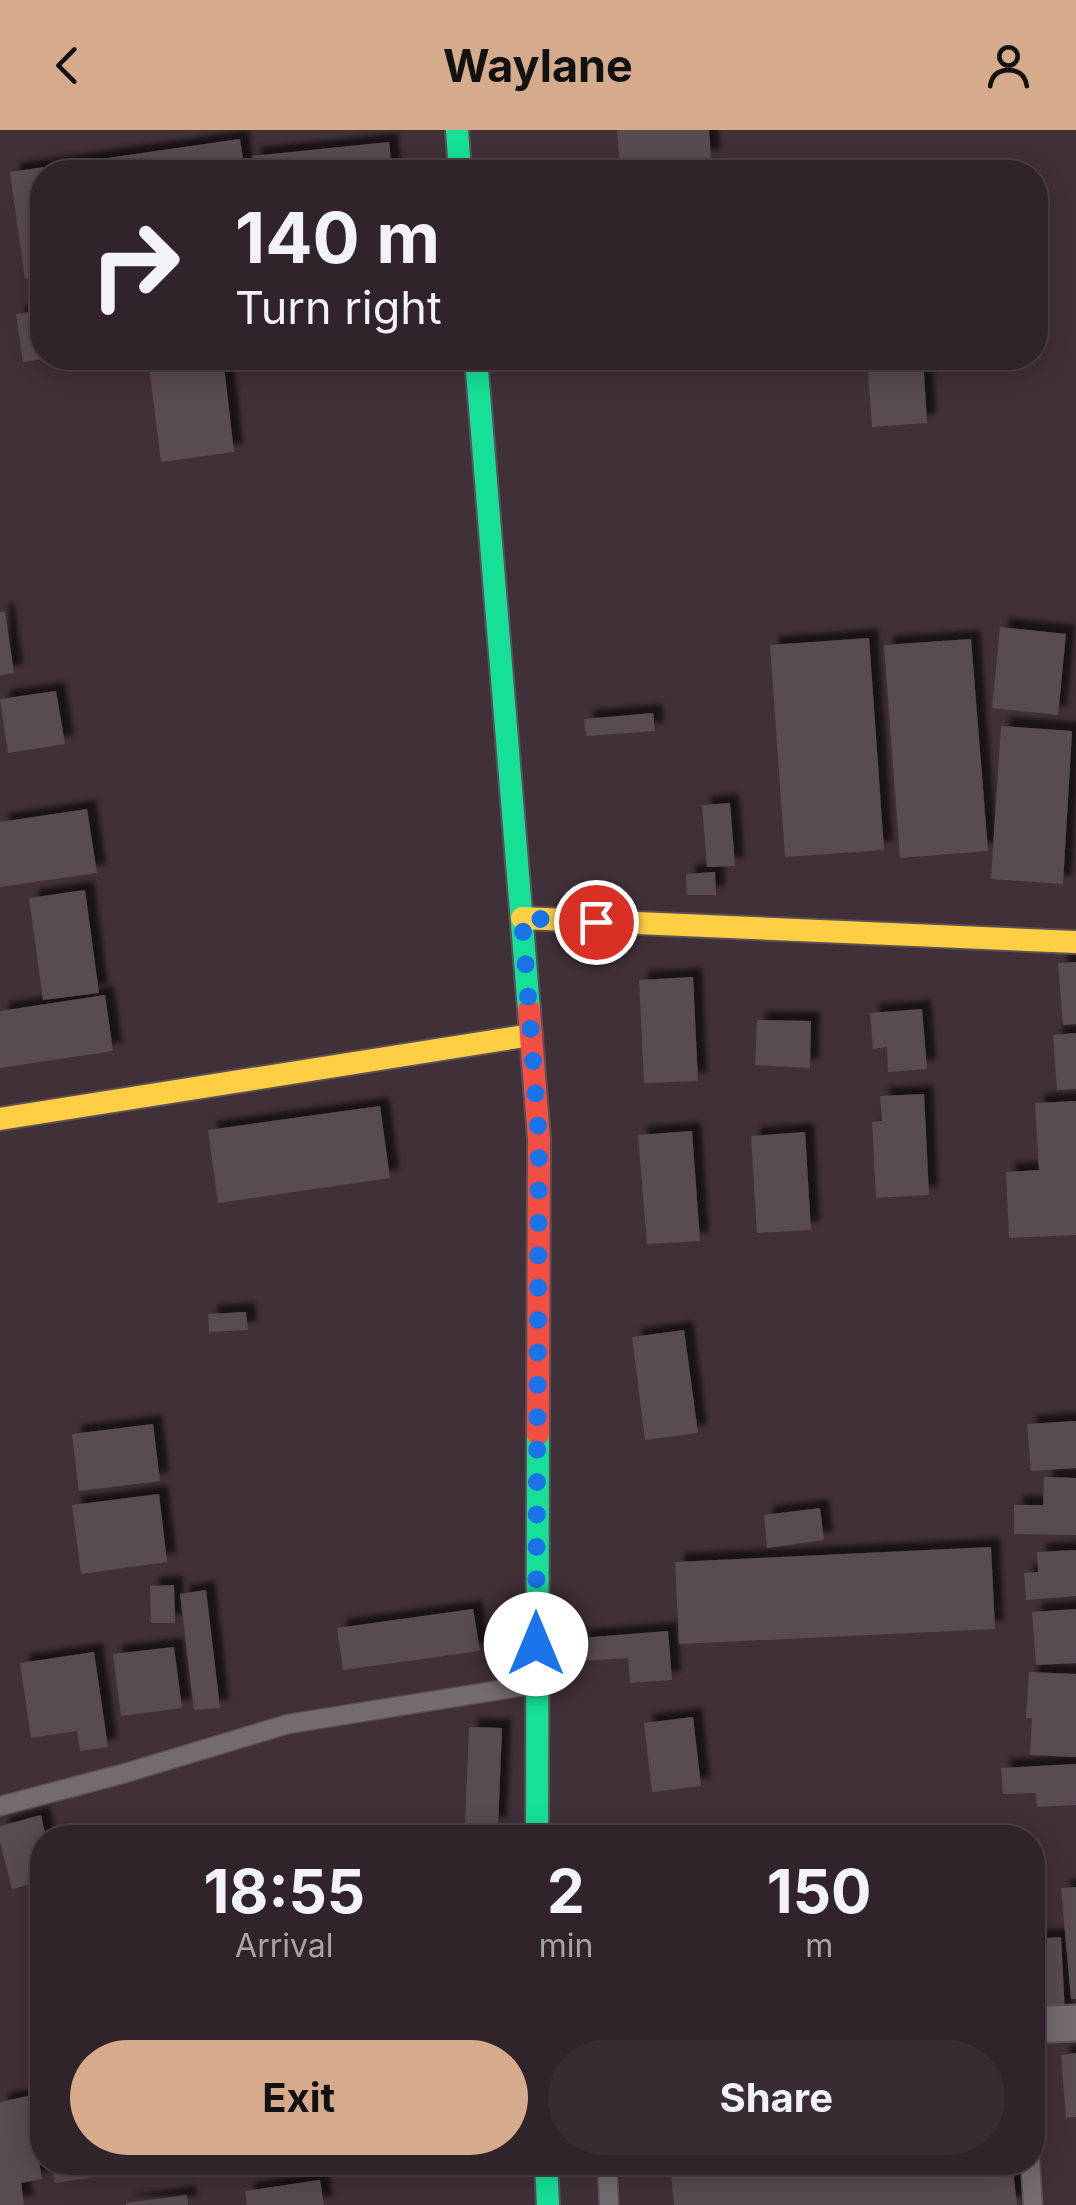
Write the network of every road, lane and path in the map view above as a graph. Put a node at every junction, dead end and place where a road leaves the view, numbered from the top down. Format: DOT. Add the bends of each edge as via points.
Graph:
graph roads {
  1 [pos="457,130"];
  2 [pos="459,160"];
  3 [pos="477,370"];
  4 [pos="522,918"];
  5 [pos="1076,942"];
  6 [pos="531,1035"];
  7 [pos="0,1119"];
  8 [pos="536,1684"];
  9 [pos="0,1806"];
  10 [pos="537,1825"];
  11 [pos="1076,2023"];
  12 [pos="1045,2024"];
  13 [pos="547,2175"];
  14 [pos="607,2175"];
  15 [pos="1031,2175"];
  16 [pos="548,2205"];
  17 [pos="609,2205"];
  18 [pos="1033,2205"];
  1 -- 2 [label="main road"];
  3 -- 4 [label="main road"];
  4 -- 5 [label="main road"];
  4 -- 6 [label="main road"];
  6 -- 7 [label="main road"];
  6 -- 8 [label="main road" via="539,1139"];
  8 -- 9 [label="lane" via="288,1724"];
  8 -- 10 [label="main road"];
  11 -- 12 [label="street"];
  13 -- 16 [label="main road"];
  14 -- 17 [label="lane"];
  15 -- 18 [label="lane"];
}
